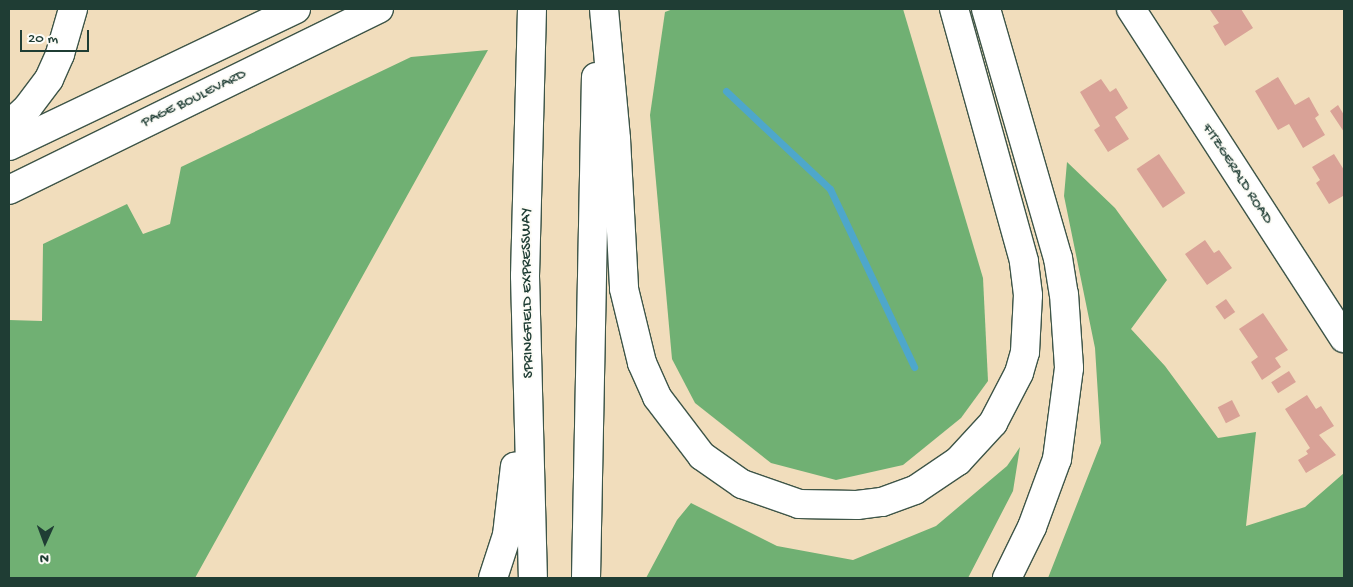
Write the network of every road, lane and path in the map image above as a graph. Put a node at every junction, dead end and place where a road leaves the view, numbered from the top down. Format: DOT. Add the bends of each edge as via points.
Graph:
graph roads {
  1 [pos="72,9"];
  2 [pos="296,9"];
  3 [pos="379,9"];
  4 [pos="519,9"];
  5 [pos="532,9"];
  6 [pos="598,9"];
  7 [pos="604,9"];
  8 [pos="954,9"];
  9 [pos="986,9"];
  10 [pos="1130,9"];
  11 [pos="9,125"];
  12 [pos="9,146"];
  13 [pos="9,190"];
  14 [pos="526,204"];
  15 [pos="526,304"];
  16 [pos="1344,338"];
  17 [pos="493,578"];
  18 [pos="533,578"];
  19 [pos="586,578"];
  20 [pos="1007,578"];
  1 -- 11 [label="main road" via="66,37 49,79 28,107"];
  2 -- 12 [label="main road"];
  3 -- 13 [label="main road, PAGE BOULEVARD"];
  4 -- 14 [label="main road"];
  5 -- 14 [label="main road, SPRINGFIELD EXPRESSWAY"];
  6 -- 19 [label="main road"];
  7 -- 8 [label="main road" via="616,138 624,289 642,363 657,397 702,456 742,484 799,504 857,505 882,502 910,492 958,461 993,423 1019,373 1025,352 1028,295 1024,260"];
  9 -- 20 [label="main road" via="1058,258 1070,368 1057,459 1032,527"];
  10 -- 16 [label="main road, FITZGERALD ROAD"];
  14 -- 15 [label="main road, SPRINGFIELD EXPRESSWAY"];
  15 -- 17 [label="main road" via="512,507 504,549"];
  15 -- 18 [label="main road, SPRINGFIELD EXPRESSWAY"];
}
